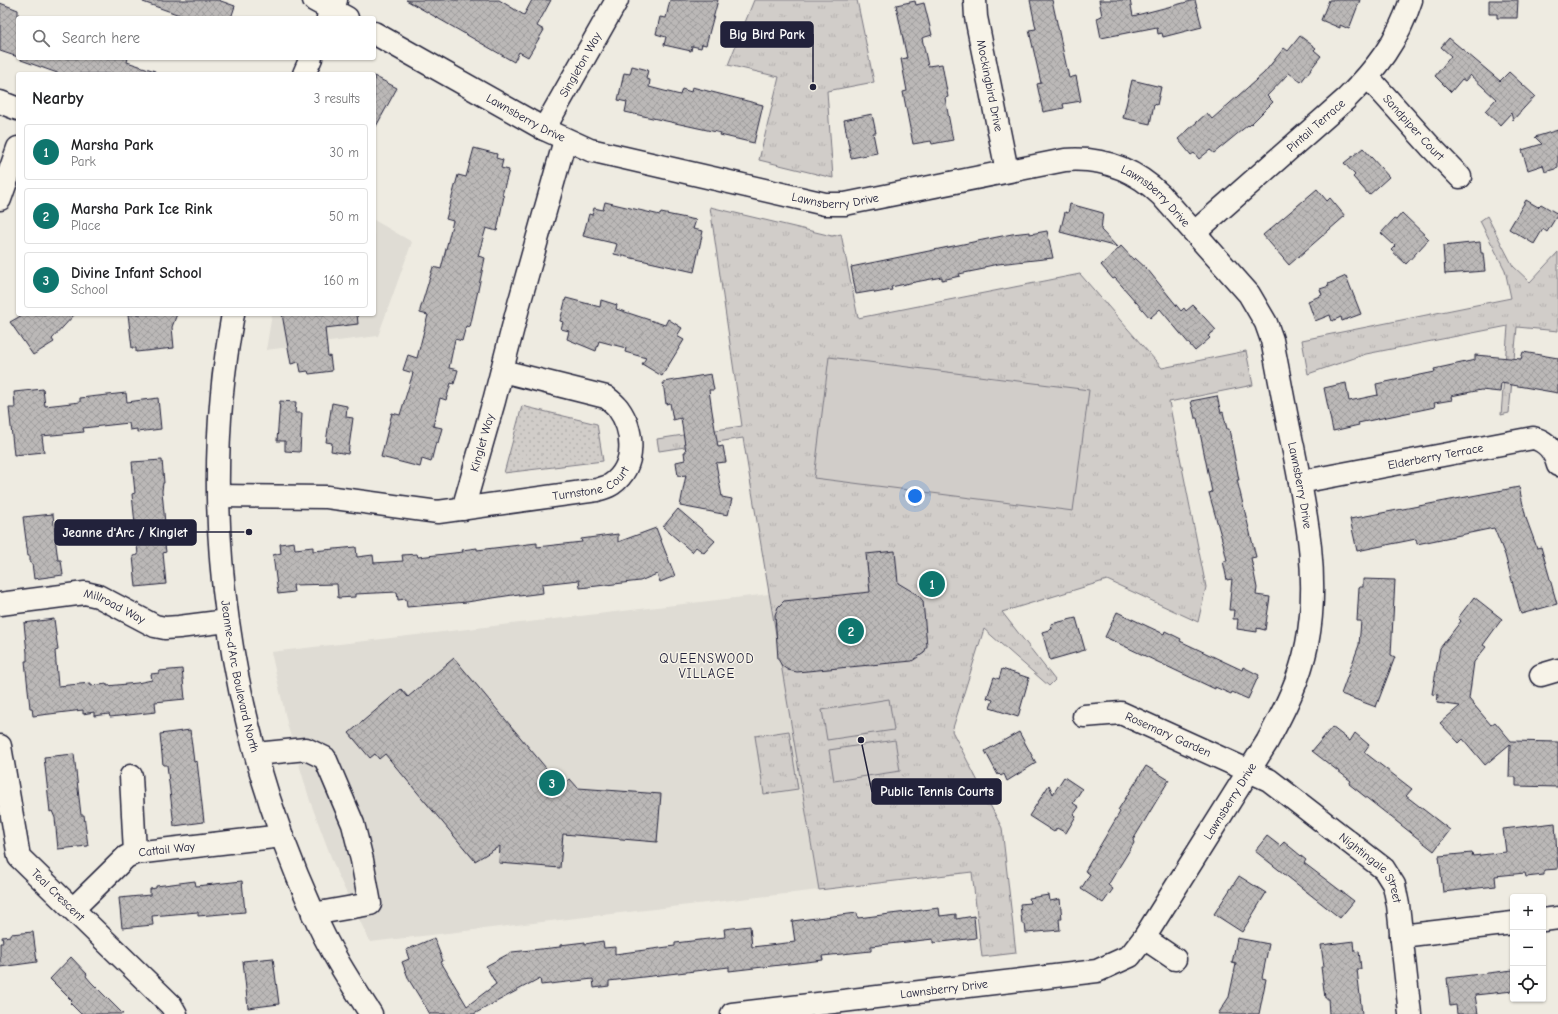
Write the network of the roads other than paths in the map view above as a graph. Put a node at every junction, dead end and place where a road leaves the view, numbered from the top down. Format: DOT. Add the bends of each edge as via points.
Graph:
graph roads {
  1 [pos="616,0"];
  2 [pos="975,0"];
  3 [pos="1411,0"];
  4 [pos="376,34"];
  5 [pos="310,60"];
  6 [pos="305,72"];
  7 [pos="1368,77"];
  8 [pos="0,102"];
  9 [pos="16,107"];
  10 [pos="544,129"];
  11 [pos="565,140"];
  12 [pos="16,154"];
  13 [pos="1007,171"];
  14 [pos="1460,177"];
  15 [pos="0,199"];
  16 [pos="1195,232"];
  17 [pos="233,316"];
  18 [pos="502,371"];
  19 [pos="1558,465"];
  20 [pos="1300,482"];
  21 [pos="219,496"];
  22 [pos="463,509"];
  23 [pos="0,604"];
  24 [pos="227,621"];
  25 [pos="1084,716"];
  26 [pos="0,746"];
  27 [pos="256,754"];
  28 [pos="1250,771"];
  29 [pos="131,776"];
  30 [pos="282,836"];
  31 [pos="135,853"];
  32 [pos="73,909"];
  33 [pos="313,914"];
  34 [pos="1558,918"];
  35 [pos="1546,920"];
  36 [pos="1510,924"];
  37 [pos="1401,936"];
  38 [pos="1144,938"];
  39 [pos="1176,959"];
  40 [pos="176,1014"];
  41 [pos="371,1014"];
  42 [pos="732,1014"];
  43 [pos="1410,1014"];
  1 -- 10 [label="street, Singleton Way"];
  2 -- 13 [label="street, Mockingbird Drive" via="976,17"];
  3 -- 7 [label="street, Pintail Terrace" via="1405,18 1385,56"];
  4 -- 10 [label="street, Lawnsberry Drive"];
  5 -- 6 [label="street"];
  7 -- 14 [label="street, Sandpiper Court"];
  7 -- 16 [label="street, Pintail Terrace"];
  8 -- 9 [label="street"];
  10 -- 11 [label="street, Lawnsberry Drive"];
  11 -- 13 [label="street, Lawnsberry Drive" via="590,150 825,204 845,204"];
  11 -- 18 [label="street, Kinglet Way"];
  12 -- 15 [label="street"];
  13 -- 16 [label="street, Lawnsberry Drive" via="1082,159 1117,166 1148,183"];
  16 -- 20 [label="street, Lawnsberry Drive" via="1249,294 1266,323"];
  17 -- 21 [label="street, Jeanne-d'Arc Boulevard North" via="227,344 220,417"];
  18 -- 22 [label="street, Kinglet Way"];
  18 -- 22 [label="street, Turnstone Court" via="606,397 618,406 626,423 632,447 621,476 597,490"];
  19 -- 20 [label="street, Elderberry Terrace" via="1555,454 1543,440 1533,438"];
  20 -- 28 [label="street, Lawnsberry Drive" via="1313,566 1311,619 1307,645 1300,673 1285,709"];
  21 -- 22 [label="street" via="327,497 438,512"];
  21 -- 24 [label="street, Jeanne-d'Arc Boulevard North" via="219,531"];
  23 -- 24 [label="street, Millroad Way" via="85,593 98,596 155,626 165,628"];
  24 -- 27 [label="street, Jeanne-d'Arc Boulevard North"];
  25 -- 28 [label="street, Rosemary Garden" via="1121,713"];
  26 -- 32 [label="street, Teal Crescent" via="19,857"];
  27 -- 30 [label="street, Jeanne-d'Arc Boulevard North"];
  27 -- 33 [label="street" via="306,749 325,758 353,824 370,904"];
  28 -- 37 [label="street, Nightingale Street" via="1269,780 1384,869 1394,885"];
  28 -- 38 [label="street, Lawnsberry Drive"];
  29 -- 31 [label="street"];
  30 -- 31 [label="street, Cattail Way"];
  30 -- 33 [label="street, Jeanne-d'Arc Boulevard North"];
  31 -- 32 [label="street, Cattail Way" via="126,857"];
  32 -- 40 [label="street, Teal Crescent" via="171,1005"];
  33 -- 41 [label="street, Jeanne-d'Arc Boulevard North"];
  34 -- 35 [label="street"];
  36 -- 37 [label="street"];
  37 -- 43 [label="street, Nightingale Street"];
  38 -- 39 [label="street"];
  38 -- 42 [label="street, Lawnsberry Drive" via="1130,956 1097,971"];
}
